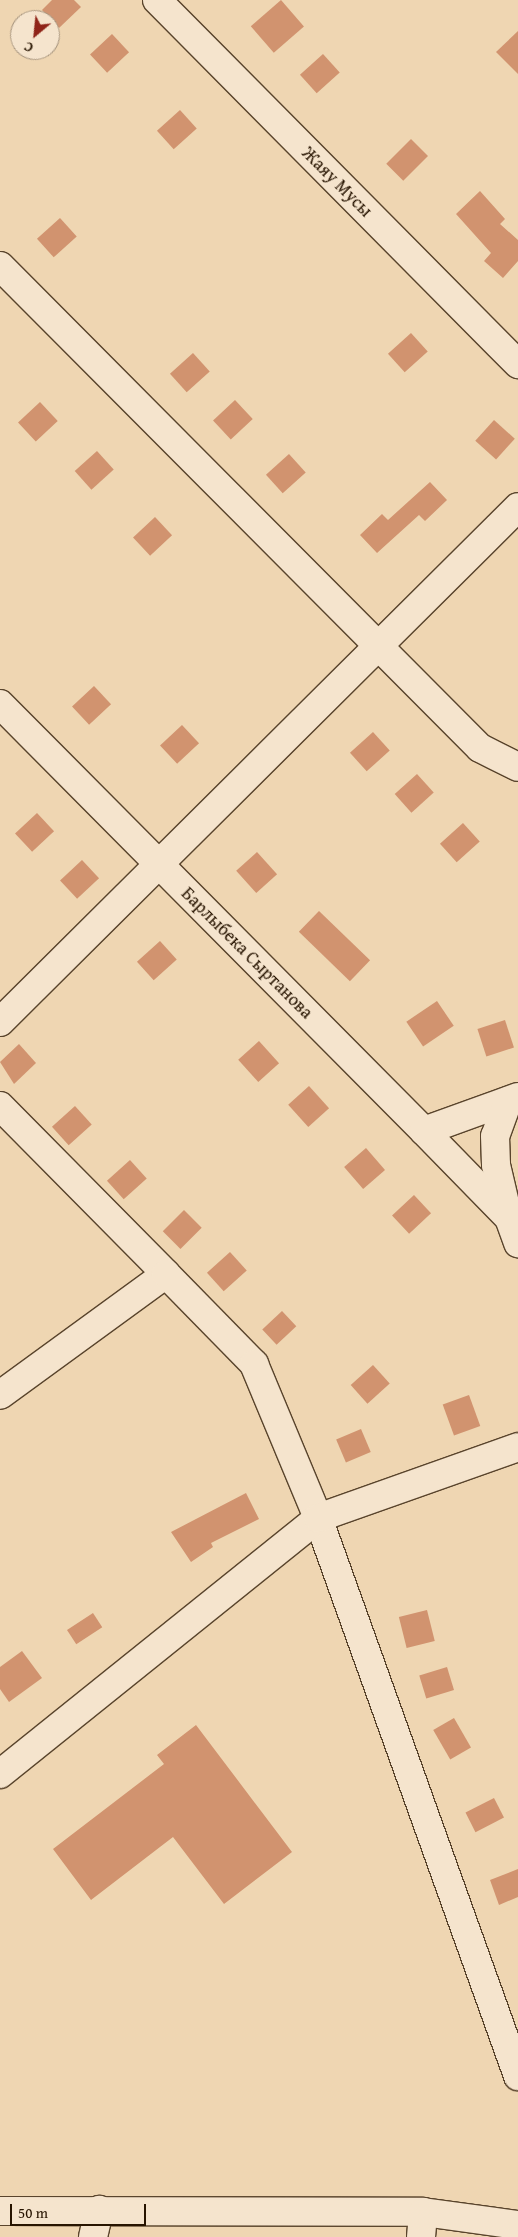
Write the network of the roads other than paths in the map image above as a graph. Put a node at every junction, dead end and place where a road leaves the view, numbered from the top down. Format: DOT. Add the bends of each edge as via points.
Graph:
graph roads {
  1 [pos="157,0"];
  2 [pos="0,266"];
  3 [pos="518,364"];
  4 [pos="518,507"];
  5 [pos="377,645"];
  6 [pos="0,704"];
  7 [pos="518,767"];
  8 [pos="159,864"];
  9 [pos="0,1022"];
  10 [pos="513,1099"];
  11 [pos="0,1106"];
  12 [pos="424,1131"];
  13 [pos="509,1218"];
  14 [pos="518,1243"];
  15 [pos="166,1274"];
  16 [pos="0,1395"];
  17 [pos="518,1447"];
  18 [pos="318,1518"];
  19 [pos="0,1774"];
  20 [pos="518,2076"];
  21 [pos="99,2210"];
  22 [pos="0,2212"];
  23 [pos="422,2225"];
  24 [pos="518,2226"];
  25 [pos="93,2237"];
  1 -- 3 [label="street, Жаяу Мусы"];
  2 -- 5 [label="street"];
  4 -- 5 [label="street"];
  5 -- 7 [label="street" via="480,748"];
  5 -- 8 [label="street"];
  6 -- 8 [label="street, Барлыбека Сыртанова"];
  8 -- 9 [label="street"];
  8 -- 12 [label="street, Барлыбека Сыртанова"];
  10 -- 12 [label="street"];
  10 -- 13 [label="street" via="495,1136 496,1165"];
  11 -- 15 [label="street"];
  12 -- 13 [label="street, Барлыбека Сыртанова"];
  13 -- 14 [label="street"];
  15 -- 16 [label="street"];
  15 -- 18 [label="street" via="254,1364"];
  17 -- 18 [label="street"];
  18 -- 19 [label="street"];
  18 -- 20 [label="street"];
  21 -- 22 [label="street"];
  21 -- 23 [label="street"];
  21 -- 25 [label="street"];
  23 -- 24 [label="street"];
}
